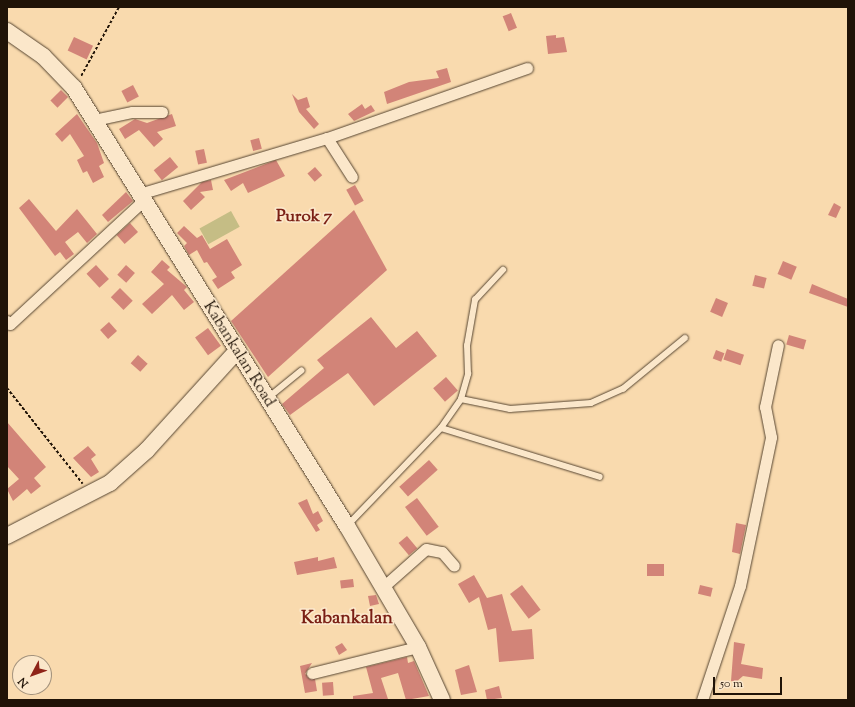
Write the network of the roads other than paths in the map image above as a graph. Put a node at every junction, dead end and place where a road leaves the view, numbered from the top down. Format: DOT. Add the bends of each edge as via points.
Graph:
graph roads {
  1 [pos="7,31"];
  2 [pos="526,68"];
  3 [pos="162,112"];
  4 [pos="94,120"];
  5 [pos="327,138"];
  6 [pos="352,177"];
  7 [pos="141,197"];
  8 [pos="503,270"];
  9 [pos="7,321"];
  10 [pos="685,338"];
  11 [pos="778,345"];
  12 [pos="236,352"];
  13 [pos="301,371"];
  14 [pos="461,399"];
  15 [pos="266,400"];
  16 [pos="441,428"];
  17 [pos="600,477"];
  18 [pos="347,526"];
  19 [pos="7,536"];
  20 [pos="454,566"];
  21 [pos="383,587"];
  22 [pos="418,648"];
  23 [pos="312,673"];
  24 [pos="442,700"];
  25 [pos="702,700"];
  1 -- 4 [label="street, Kabankalan Road" via="43,56 74,88"];
  2 -- 5 [label="street"];
  3 -- 4 [label="street" via="132,112"];
  4 -- 7 [label="street, Kabankalan Road"];
  5 -- 6 [label="street"];
  5 -- 7 [label="street"];
  7 -- 9 [label="street" via="10,324"];
  7 -- 12 [label="street, Kabankalan Road"];
  8 -- 14 [label="lane" via="475,300 468,339 468,374"];
  10 -- 14 [label="lane" via="623,389 591,403 510,409"];
  11 -- 25 [label="street" via="765,407 771,437 740,586"];
  12 -- 15 [label="street, Kabankalan Road"];
  12 -- 19 [label="street" via="147,450 92,495"];
  13 -- 15 [label="lane"];
  14 -- 16 [label="lane"];
  15 -- 18 [label="street, Kabankalan Road"];
  16 -- 17 [label="lane"];
  16 -- 18 [label="lane"];
  18 -- 21 [label="street, Kabankalan Road"];
  20 -- 21 [label="street" via="442,552 426,549"];
  21 -- 22 [label="street, Kabankalan Road"];
  22 -- 23 [label="street"];
  22 -- 24 [label="street, Kabankalan Road"];
}
